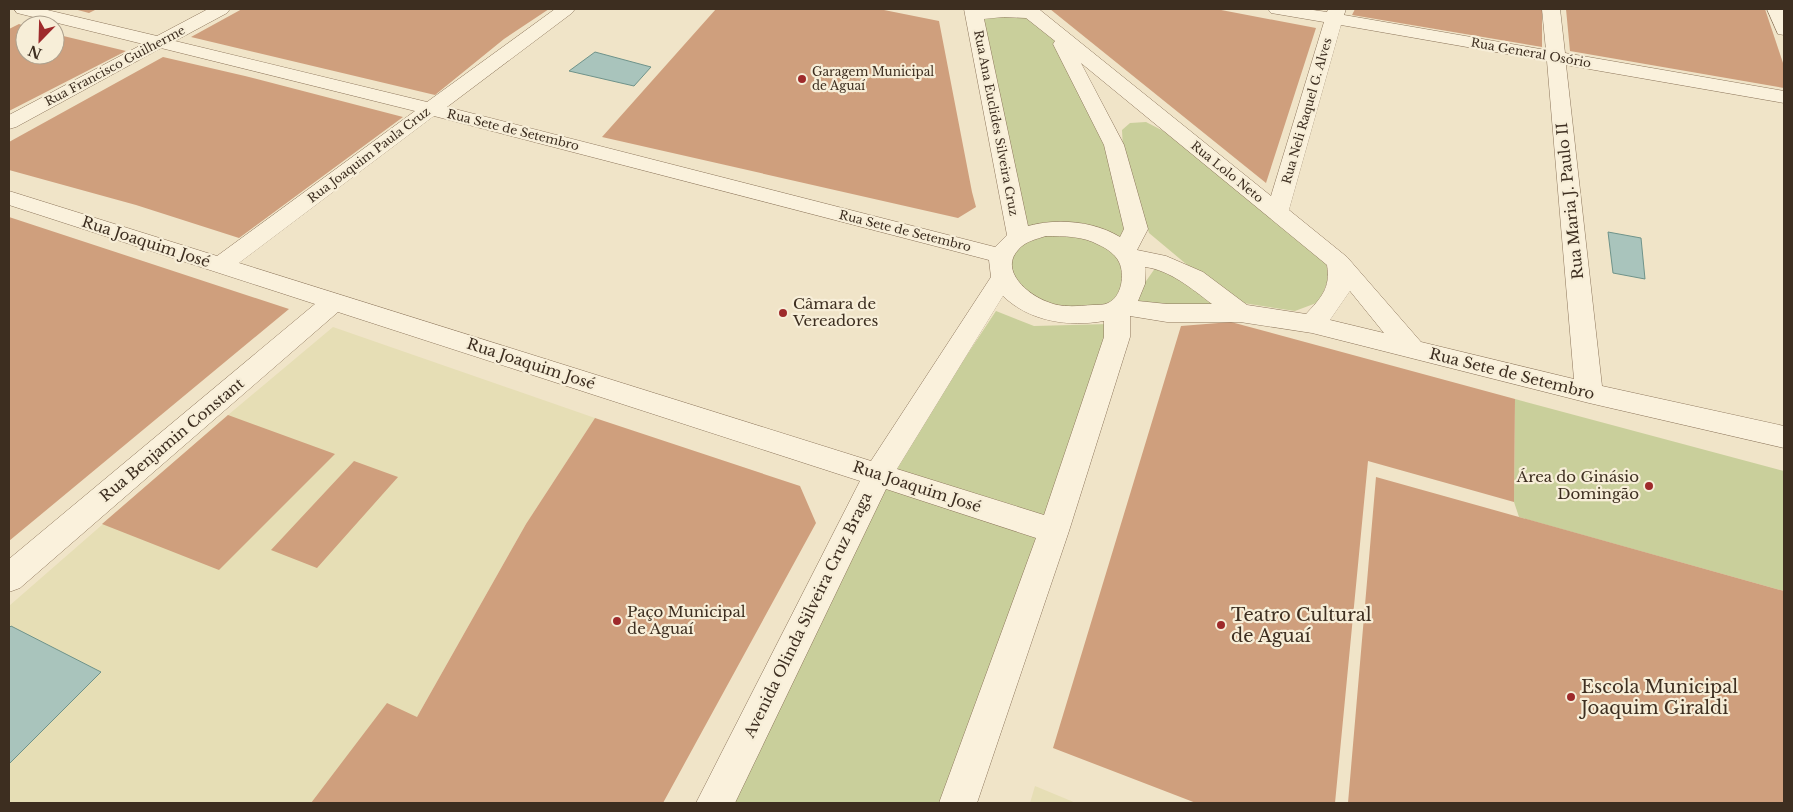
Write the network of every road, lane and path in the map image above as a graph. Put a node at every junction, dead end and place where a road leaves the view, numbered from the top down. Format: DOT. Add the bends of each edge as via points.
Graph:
graph roads {
  1 [pos="23,9"];
  2 [pos="221,9"];
  3 [pos="566,9"];
  4 [pos="1277,9"];
  5 [pos="1551,9"];
  6 [pos="1776,9"];
  7 [pos="1030,11"];
  8 [pos="974,13"];
  9 [pos="1336,14"];
  10 [pos="1784,30"];
  11 [pos="1058,36"];
  12 [pos="160,41"];
  13 [pos="1555,57"];
  14 [pos="1784,97"];
  15 [pos="431,109"];
  16 [pos="9,123"];
  17 [pos="9,198"];
  18 [pos="1277,213"];
  19 [pos="1019,237"];
  20 [pos="1126,254"];
  21 [pos="1339,262"];
  22 [pos="220,265"];
  23 [pos="1002,267"];
  24 [pos="334,302"];
  25 [pos="1120,307"];
  26 [pos="1240,313"];
  27 [pos="1312,324"];
  28 [pos="1413,350"];
  29 [pos="1589,393"];
  30 [pos="1784,437"];
  31 [pos="878,475"];
  32 [pos="1054,531"];
  33 [pos="9,578"];
  34 [pos="715,803"];
  35 [pos="958,803"];
  1 -- 12 [label="street, Rua Sete de Setembro"];
  2 -- 12 [label="street, Rua Francisco Guilherme"];
  3 -- 15 [label="street, Rua Joaquim Paula Cruz"];
  4 -- 9 [label="street, Rua General Osório"];
  5 -- 13 [label="street, Rua Maria J. Paulo II"];
  6 -- 10 [label="street"];
  7 -- 8 [label="street"];
  7 -- 11 [label="street, Rua Lolo Neto"];
  8 -- 19 [label="street, Rua Ana Euclides Silveira Cruz"];
  9 -- 13 [label="street, Rua General Osório"];
  9 -- 18 [label="street, Rua Neli Raquel G. Alves"];
  11 -- 18 [label="street, Rua Lolo Neto"];
  11 -- 20 [label="street" via="1114,145 1136,229"];
  12 -- 15 [label="street, Rua Sete de Setembro"];
  12 -- 16 [label="street, Rua Francisco Guilherme"];
  13 -- 14 [label="street, Rua General Osório"];
  13 -- 29 [label="street, Rua Maria J. Paulo II"];
  15 -- 22 [label="street, Rua Joaquim Paula Cruz"];
  15 -- 23 [label="street, Rua Sete de Setembro"];
  17 -- 22 [label="street, Rua Joaquim José"];
  18 -- 21 [label="street, Rua Lolo Neto"];
  19 -- 20 [label="street" via="1044,229 1080,230 1107,239"];
  19 -- 23 [label="street" via="1009,244"];
  20 -- 25 [label="street" via="1132,264 1135,283"];
  20 -- 26 [label="street" via="1158,261 1194,278"];
  21 -- 27 [label="street" via="1342,277 1339,292"];
  21 -- 28 [label="street, Rua Lolo Neto"];
  22 -- 24 [label="street, Rua Joaquim José"];
  23 -- 25 [label="street" via="1015,295 1040,309 1069,315"];
  23 -- 31 [label="street, Avenida Olinda Silveira Cruz Braga"];
  24 -- 31 [label="street, Rua Joaquim José"];
  24 -- 33 [label="street, Rua Benjamin Constant"];
  25 -- 26 [label="street, Rua Sete de Setembro" via="1167,313"];
  25 -- 32 [label="street" via="1117,337"];
  26 -- 27 [label="street, Rua Sete de Setembro"];
  27 -- 28 [label="street, Rua Sete de Setembro"];
  28 -- 29 [label="street, Rua Sete de Setembro"];
  29 -- 30 [label="street, Rua Sete de Setembro"];
  31 -- 32 [label="street, Rua Joaquim José"];
  31 -- 34 [label="street, Avenida Olinda Silveira Cruz Braga"];
  32 -- 35 [label="street"];
}
